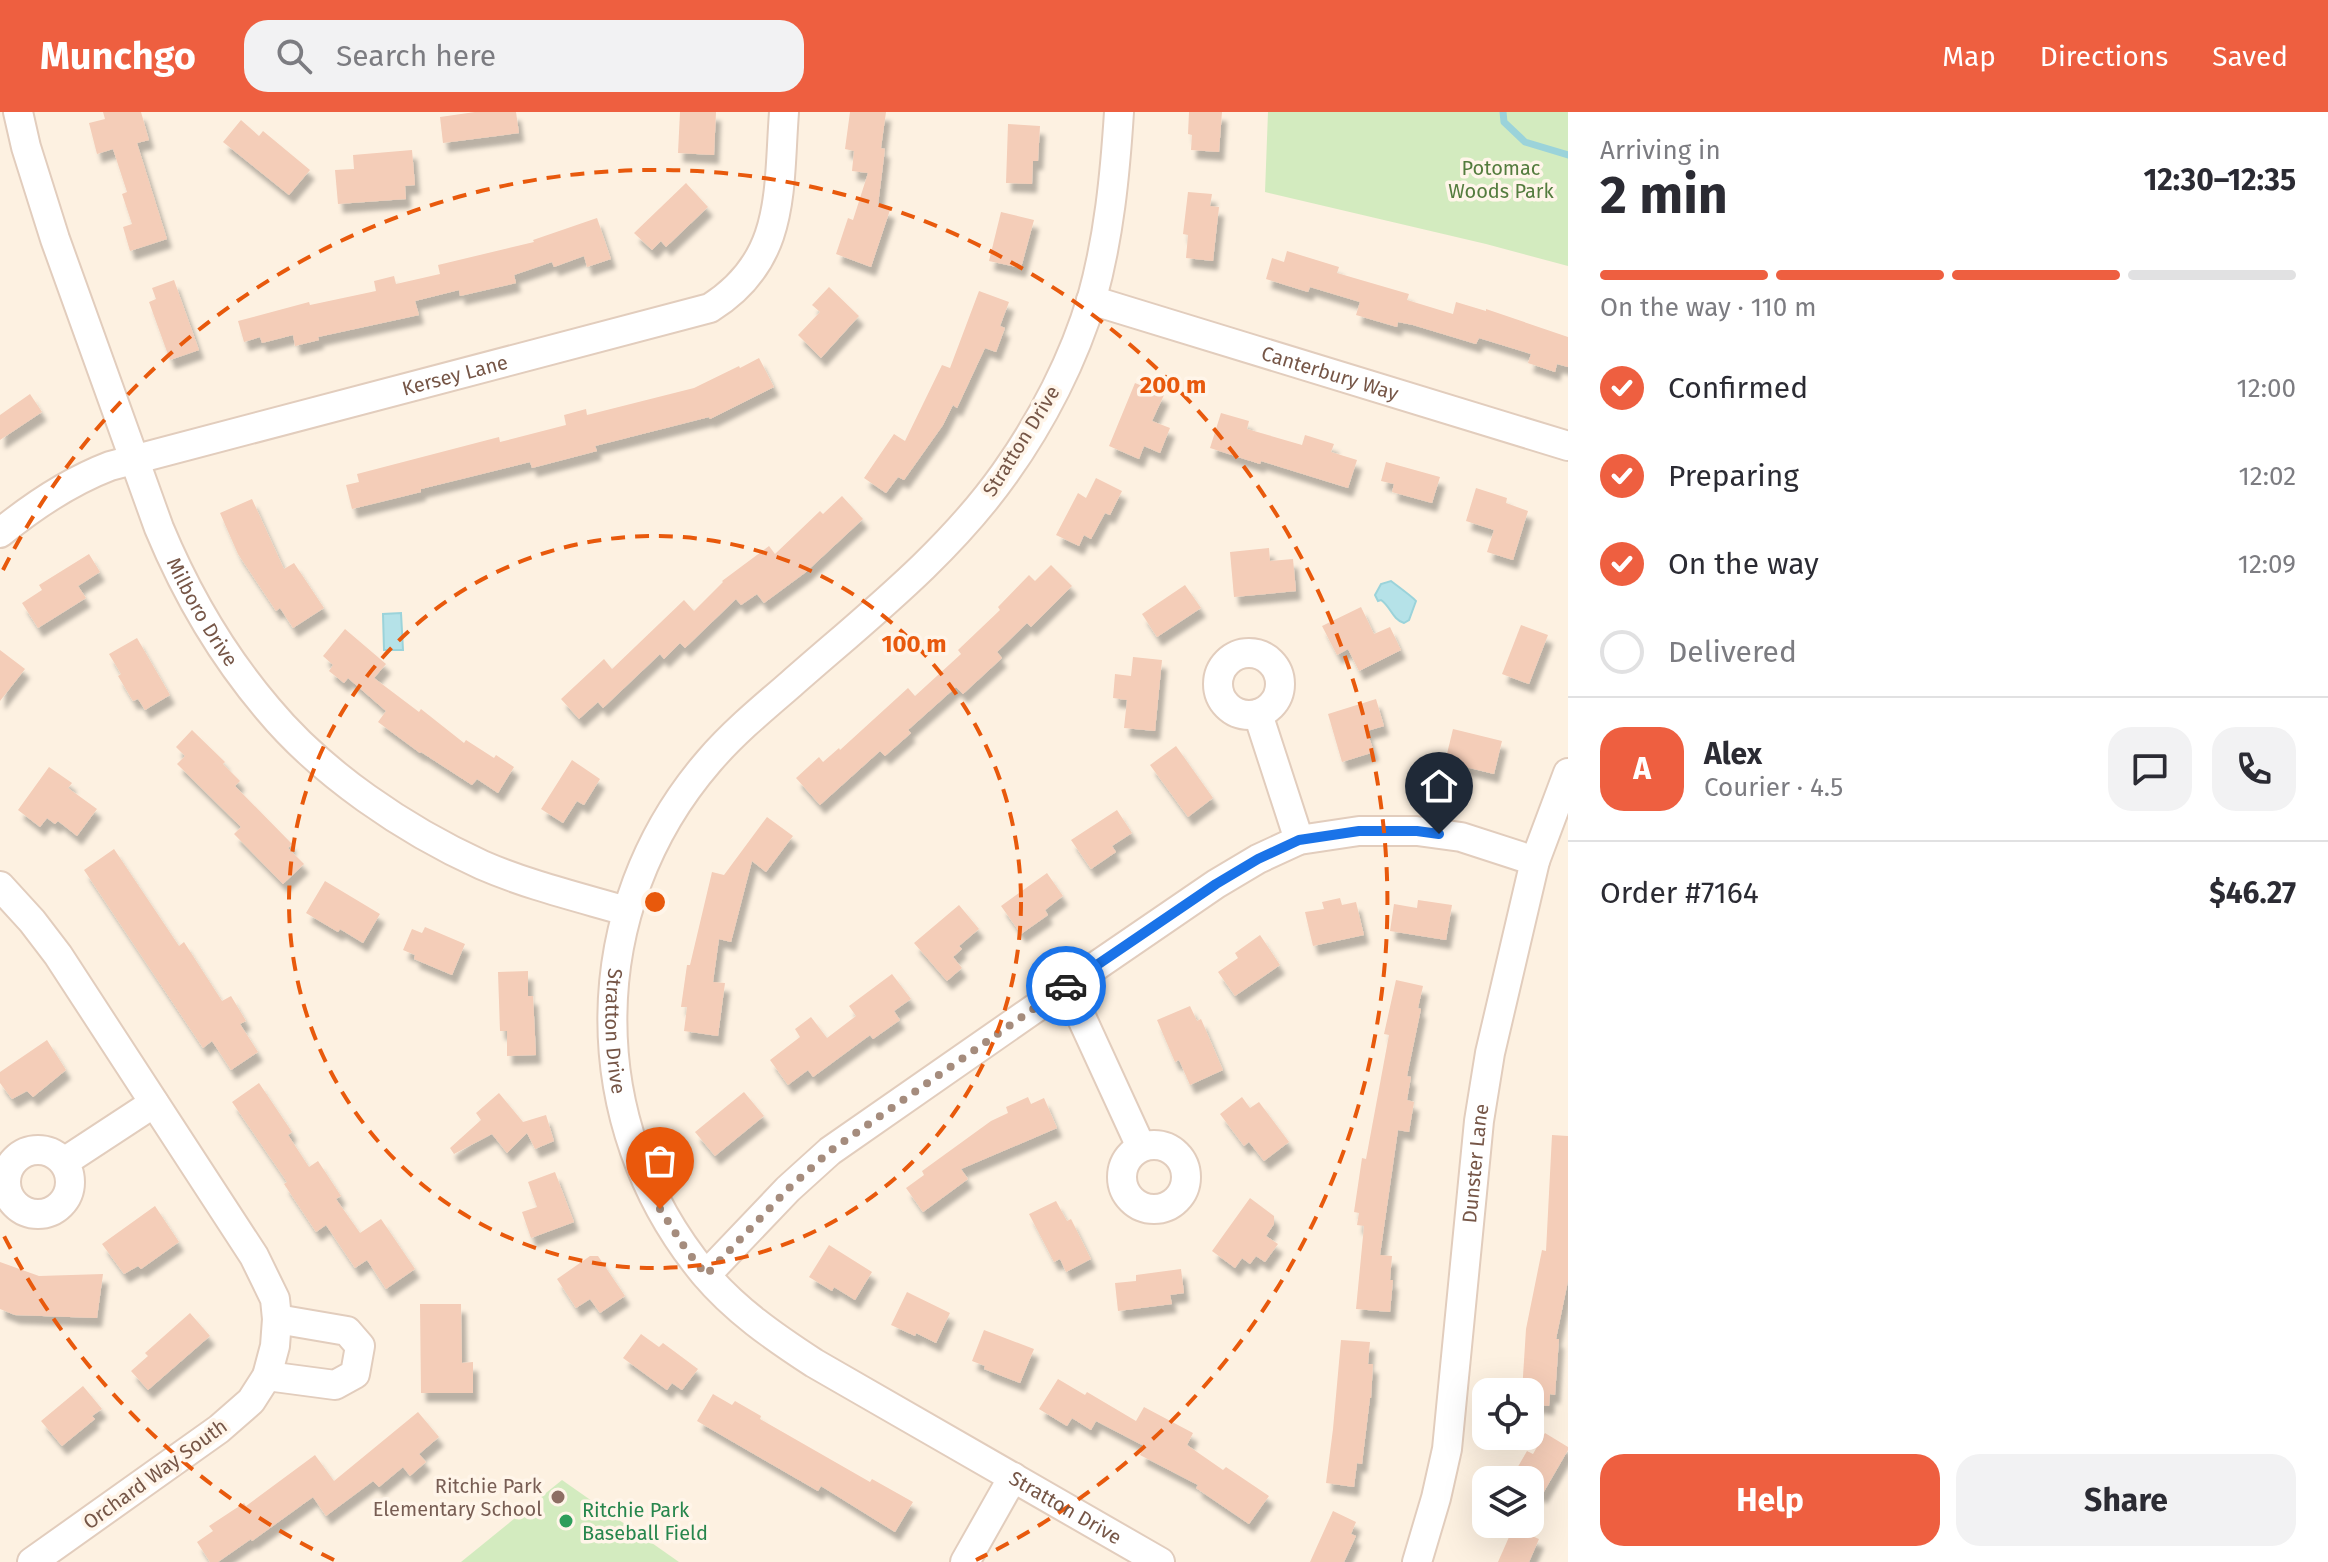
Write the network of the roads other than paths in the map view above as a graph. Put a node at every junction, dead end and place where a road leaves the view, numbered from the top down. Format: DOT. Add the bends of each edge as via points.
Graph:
graph roads {
  1 [pos="18,112"];
  2 [pos="784,112"];
  3 [pos="1119,112"];
  4 [pos="1091,300"];
  5 [pos="1568,446"];
  6 [pos="134,459"];
  7 [pos="0,533"];
  8 [pos="1258,714"];
  9 [pos="1568,773"];
  10 [pos="1299,840"];
  11 [pos="1535,861"];
  12 [pos="0,886"];
  13 [pos="626,911"];
  14 [pos="1067,986"];
  15 [pos="154,1103"];
  16 [pos="1141,1147"];
  17 [pos="64,1162"];
  18 [pos="706,1275"];
  19 [pos="277,1319"];
  20 [pos="267,1376"];
  21 [pos="1013,1477"];
  22 [pos="32,1562"];
  23 [pos="965,1562"];
  24 [pos="1160,1562"];
  25 [pos="1417,1562"];
  1 -- 6 [label="street, Milboro Drive" via="55,239"];
  2 -- 6 [label="street, Kersey Lane" via="777,210 763,255 738,287 710,308"];
  3 -- 4 [label="street, Stratton Drive" via="1110,213"];
  4 -- 5 [label="street, Canterbury Way"];
  4 -- 13 [label="street, Stratton Drive" via="1049,399 993,489 919,571 711,759 657,837"];
  6 -- 7 [label="street, Kersey Lane" via="88,475"];
  6 -- 13 [label="street, Milboro Drive" via="177,571 206,622 268,710 307,748 349,785 447,848 524,881"];
  8 -- 10 [label="street"];
  9 -- 11 [label="street, Dunster Lane"];
  10 -- 11 [label="street" via="1359,831 1417,831 1461,837"];
  10 -- 14 [label="street" via="1216,884"];
  11 -- 25 [label="street, Dunster Lane" via="1490,1053 1447,1449"];
  12 -- 15 [label="street, Orchard Way South" via="58,955"];
  13 -- 18 [label="street, Stratton Drive" via="612,999 618,1090 642,1171 660,1209"];
  14 -- 16 [label="street"];
  14 -- 18 [label="street" via="830,1151"];
  15 -- 17 [label="street"];
  15 -- 19 [label="street, Orchard Way South" via="254,1256 275,1299"];
  18 -- 21 [label="street, Stratton Drive" via="770,1335"];
  19 -- 20 [label="street, Orchard Way South"];
  19 -- 20 [label="street" via="347,1331 360,1346 355,1374 335,1385"];
  20 -- 22 [label="street, Orchard Way South" via="236,1416"];
  21 -- 23 [label="street"];
  21 -- 24 [label="street, Stratton Drive"];
}
